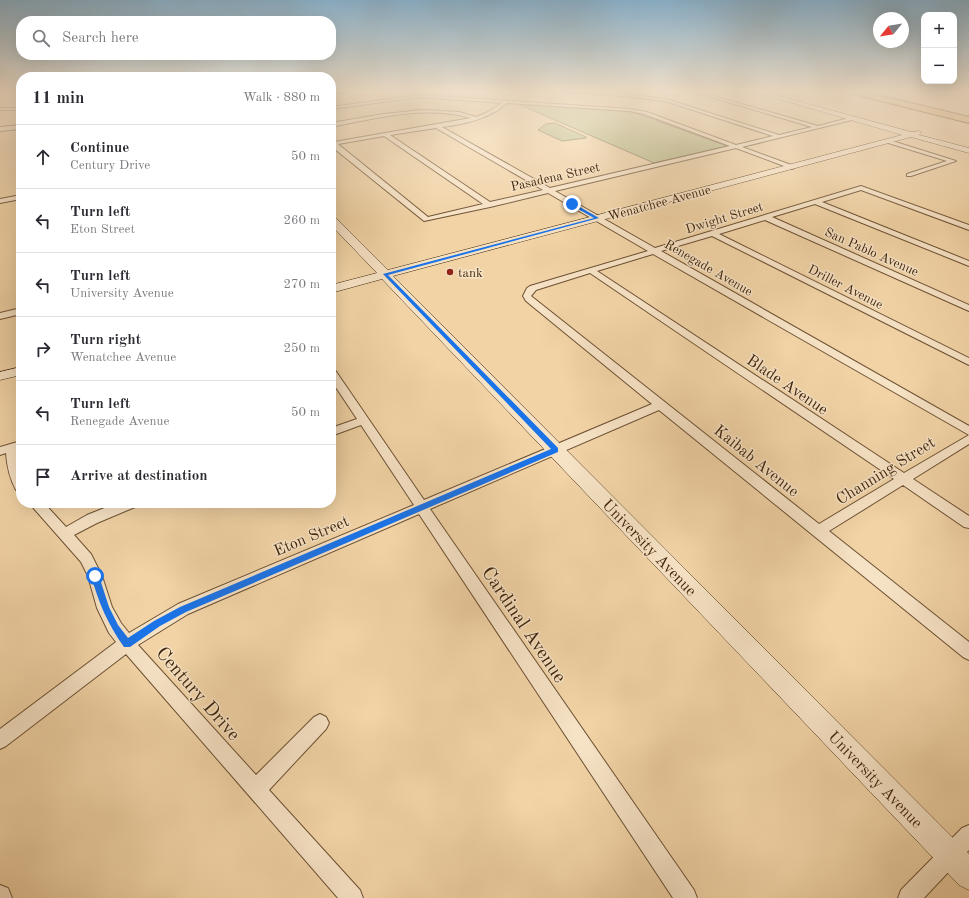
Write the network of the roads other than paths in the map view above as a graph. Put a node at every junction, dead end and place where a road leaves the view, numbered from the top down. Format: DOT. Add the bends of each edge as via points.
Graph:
graph roads {
  1 [pos="386,134"];
  2 [pos="450,134"];
  3 [pos="703,134"];
  4 [pos="773,134"];
  5 [pos="788,134"];
  6 [pos="914,134"];
  7 [pos="779,136"];
  8 [pos="336,142"];
  9 [pos="887,142"];
  10 [pos="336,146"];
  11 [pos="737,146"];
  12 [pos="969,148"];
  13 [pos="969,151"];
  14 [pos="792,166"];
  15 [pos="909,175"];
  16 [pos="549,191"];
  17 [pos="16,198"];
  18 [pos="0,201"];
  19 [pos="815,202"];
  20 [pos="490,205"];
  21 [pos="765,217"];
  22 [pos="597,218"];
  23 [pos="336,224"];
  24 [pos="969,228"];
  25 [pos="712,233"];
  26 [pos="654,251"];
  27 [pos="969,264"];
  28 [pos="590,270"];
  29 [pos="385,274"];
  30 [pos="336,287"];
  31 [pos="527,293"];
  32 [pos="969,308"];
  33 [pos="16,312"];
  34 [pos="0,316"];
  35 [pos="969,362"];
  36 [pos="16,372"];
  37 [pos="0,376"];
  38 [pos="336,379"];
  39 [pos="660,405"];
  40 [pos="364,420"];
  41 [pos="336,430"];
  42 [pos="969,431"];
  43 [pos="969,438"];
  44 [pos="16,446"];
  45 [pos="16,450"];
  46 [pos="556,450"];
  47 [pos="0,451"];
  48 [pos="16,478"];
  49 [pos="903,479"];
  50 [pos="422,507"];
  51 [pos="41,508"];
  52 [pos="118,508"];
  53 [pos="969,523"];
  54 [pos="818,531"];
  55 [pos="64,534"];
  56 [pos="127,644"];
  57 [pos="969,652"];
  58 [pos="320,723"];
  59 [pos="0,740"];
  60 [pos="256,789"];
  61 [pos="969,835"];
  62 [pos="950,856"];
  63 [pos="969,875"];
  64 [pos="352,898"];
  65 [pos="686,898"];
  66 [pos="909,898"];
  1 -- 8 [label="street"];
  1 -- 20 [label="street"];
  2 -- 16 [label="street, Renegade Avenue"];
  3 -- 11 [label="street"];
  4 -- 7 [label="street"];
  5 -- 7 [label="street, Pasadena Street"];
  6 -- 9 [label="street, Wenatchee Avenue"];
  6 -- 12 [label="street"];
  6 -- 13 [label="street"];
  7 -- 11 [label="street, Pasadena Street"];
  9 -- 14 [label="street, Wenatchee Avenue"];
  9 -- 15 [label="street" via="953,161"];
  10 -- 20 [label="street, Pasadena Street" via="427,219"];
  11 -- 14 [label="street"];
  11 -- 16 [label="street, Pasadena Street"];
  14 -- 22 [label="street, Wenatchee Avenue"];
  16 -- 20 [label="street, Pasadena Street"];
  16 -- 22 [label="street, Renegade Avenue"];
  17 -- 18 [label="street"];
  19 -- 21 [label="street, Dwight Street"];
  19 -- 24 [label="street, Dwight Street" via="861,188"];
  19 -- 27 [label="street"];
  21 -- 25 [label="street, Dwight Street"];
  21 -- 32 [label="street, San Pablo Avenue"];
  22 -- 26 [label="street, Renegade Avenue"];
  22 -- 29 [label="street, Wenatchee Avenue"];
  23 -- 29 [label="street, University Avenue"];
  25 -- 26 [label="street, Dwight Street"];
  25 -- 35 [label="street, Driller Avenue"];
  26 -- 28 [label="street, Dwight Street"];
  26 -- 42 [label="street, Renegade Avenue"];
  28 -- 31 [label="street, Dwight Street" via="533,288"];
  28 -- 49 [label="street, Blade Avenue"];
  29 -- 30 [label="street, Wenatchee Avenue"];
  29 -- 46 [label="street, University Avenue"];
  31 -- 39 [label="street, Kaibab Avenue" via="529,300"];
  33 -- 34 [label="street"];
  36 -- 37 [label="street"];
  38 -- 40 [label="street, Cardinal Avenue"];
  39 -- 46 [label="street, Eton Street"];
  39 -- 54 [label="street, Kaibab Avenue"];
  40 -- 41 [label="street"];
  40 -- 50 [label="street, Cardinal Avenue"];
  43 -- 49 [label="street, Channing Street"];
  44 -- 47 [label="street"];
  45 -- 48 [label="street" via="13,464"];
  46 -- 50 [label="street, Eton Street"];
  46 -- 62 [label="street, University Avenue"];
  49 -- 53 [label="street, Blade Avenue"];
  49 -- 54 [label="street, Channing Street"];
  50 -- 56 [label="street, Eton Street" via="183,609"];
  50 -- 65 [label="street, Cardinal Avenue"];
  51 -- 55 [label="street, Century Drive"];
  52 -- 55 [label="street"];
  54 -- 57 [label="street, Kaibab Avenue"];
  55 -- 56 [label="street, Century Drive" via="86,558 95,576 105,608"];
  56 -- 59 [label="street, Eton Street"];
  56 -- 60 [label="street, Century Drive"];
  58 -- 60 [label="street"];
  60 -- 64 [label="street, Century Drive"];
  61 -- 62 [label="street"];
  62 -- 63 [label="street, University Avenue"];
  62 -- 66 [label="street"];
}
